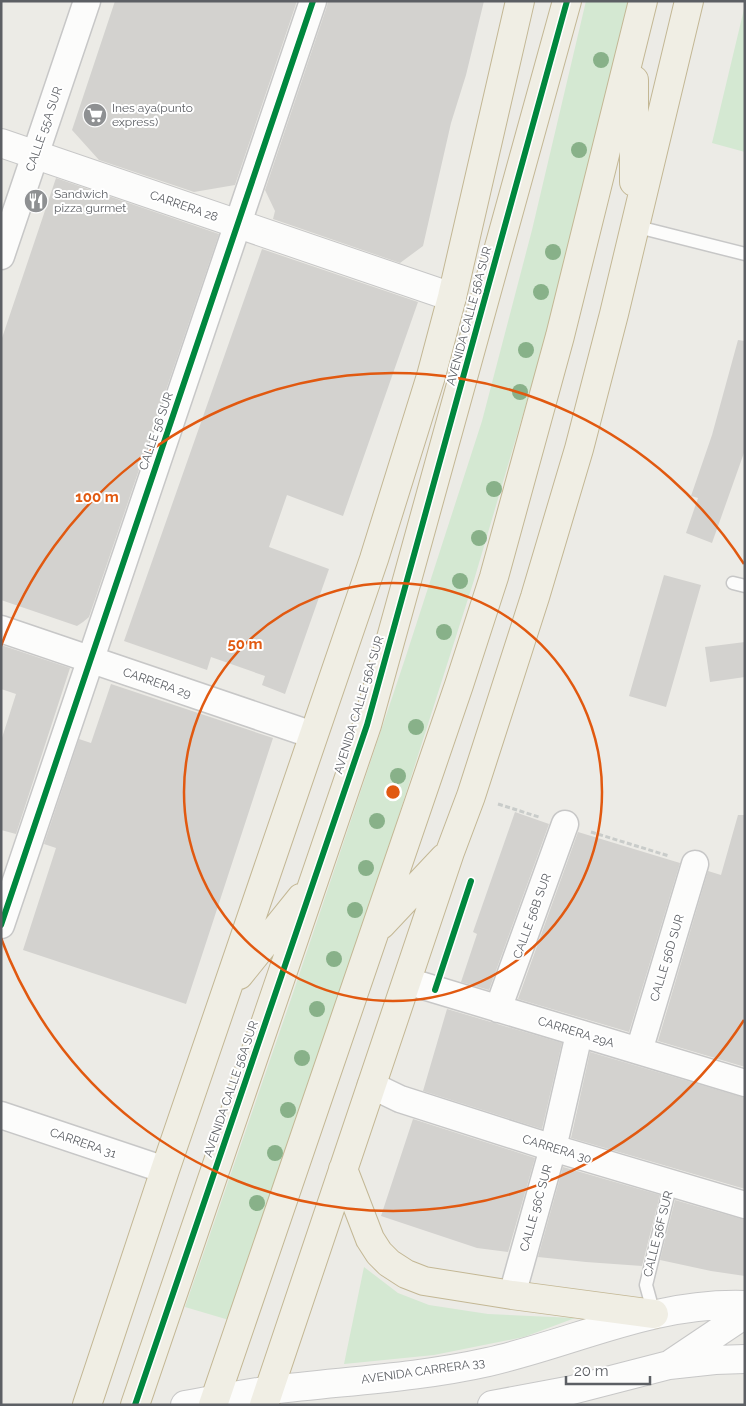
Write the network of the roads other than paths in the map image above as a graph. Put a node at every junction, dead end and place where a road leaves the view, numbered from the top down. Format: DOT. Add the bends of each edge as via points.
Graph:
graph roads {
  1 [pos="87,1"];
  2 [pos="313,1"];
  3 [pos="520,1"];
  4 [pos="567,1"];
  5 [pos="643,1"];
  6 [pos="689,1"];
  7 [pos="634,39"];
  8 [pos="1,144"];
  9 [pos="35,155"];
  10 [pos="238,224"];
  11 [pos="634,226"];
  12 [pos="745,254"];
  13 [pos="1,256"];
  14 [pos="452,297"];
  15 [pos="1,629"];
  16 [pos="91,660"];
  17 [pos="313,735"];
  18 [pos="565,824"];
  19 [pos="450,852"];
  20 [pos="695,864"];
  21 [pos="313,883"];
  22 [pos="1,925"];
  23 [pos="375,932"];
  24 [pos="407,981"];
  25 [pos="227,990"];
  26 [pos="498,1009"];
  27 [pos="579,1034"];
  28 [pos="639,1051"];
  29 [pos="745,1083"];
  30 [pos="371,1086"];
  31 [pos="1,1115"];
  32 [pos="553,1148"];
  33 [pos="343,1169"];
  34 [pos="165,1170"];
  35 [pos="671,1183"];
  36 [pos="745,1205"];
  37 [pos="512,1295"];
  38 [pos="745,1305"];
  39 [pos="654,1314"];
  40 [pos="745,1314"];
  41 [pos="745,1359"];
  42 [pos="669,1365"];
  43 [pos="267,1398"];
  44 [pos="214,1402"];
  45 [pos="87,1405"];
  46 [pos="135,1405"];
  47 [pos="185,1405"];
  48 [pos="492,1405"];
  1 -- 9 [label="street, CALLE 55A SUR"];
  2 -- 10 [label="street, CALLE 56 SUR"];
  3 -- 14 [label="highway, AVENIDA CALLE 56A SUR"];
  4 -- 21 [label="highway, AVENIDA CALLE 56A SUR" via="370,716"];
  5 -- 7 [label="highway"];
  6 -- 11 [label="highway"];
  7 -- 11 [label="highway"];
  7 -- 23 [label="highway" via="560,336 494,577"];
  8 -- 9 [label="main road, CARRERA 28"];
  9 -- 10 [label="main road, CARRERA 28"];
  9 -- 13 [label="street, CALLE 55A SUR"];
  10 -- 14 [label="main road, CARRERA 28"];
  10 -- 16 [label="street, CALLE 56 SUR"];
  11 -- 12 [label="lane"];
  11 -- 19 [label="highway" via="571,477 526,626"];
  14 -- 17 [label="highway, AVENIDA CALLE 56A SUR" via="374,560"];
  15 -- 16 [label="street, CARRERA 29"];
  16 -- 17 [label="street, CARRERA 29"];
  16 -- 22 [label="street, CALLE 56 SUR"];
  17 -- 25 [label="highway, AVENIDA CALLE 56A SUR"];
  18 -- 26 [label="street, CALLE 56B SUR"];
  19 -- 23 [label="highway"];
  19 -- 24 [label="highway"];
  20 -- 28 [label="street, CALLE 56D SUR"];
  21 -- 25 [label="highway"];
  21 -- 46 [label="highway, AVENIDA CALLE 56A SUR"];
  23 -- 44 [label="highway"];
  24 -- 26 [label="street, CARRERA 29A"];
  24 -- 30 [label="highway"];
  25 -- 34 [label="highway, AVENIDA CALLE 56A SUR"];
  26 -- 27 [label="street, CARRERA 29A"];
  27 -- 28 [label="street, CARRERA 29A"];
  27 -- 32 [label="street, CALLE 56C SUR"];
  28 -- 29 [label="street, CARRERA 29A"];
  30 -- 32 [label="street, CARRERA 30" via="400,1099"];
  30 -- 33 [label="highway"];
  31 -- 34 [label="street, CARRERA 31"];
  32 -- 35 [label="street, CARRERA 30"];
  32 -- 37 [label="street, CALLE 56C SUR"];
  33 -- 37 [label="highway" via="370,1239 389,1263 424,1281"];
  33 -- 43 [label="highway"];
  34 -- 45 [label="highway, AVENIDA CALLE 56A SUR"];
  35 -- 36 [label="street, CARRERA 30"];
  35 -- 39 [label="lane, CALLE 56F SUR" via="646,1285"];
  37 -- 39 [label="highway"];
  38 -- 39 [label="main road, AVENIDA CARRERA 33" via="694,1306"];
  39 -- 43 [label="main road, AVENIDA CARRERA 33" via="489,1362"];
  40 -- 42 [label="main road"];
  41 -- 42 [label="main road"];
  42 -- 48 [label="main road" via="572,1390"];
  43 -- 44 [label="main road, AVENIDA CARRERA 33"];
  44 -- 47 [label="main road, AVENIDA CARRERA 33"];
}
